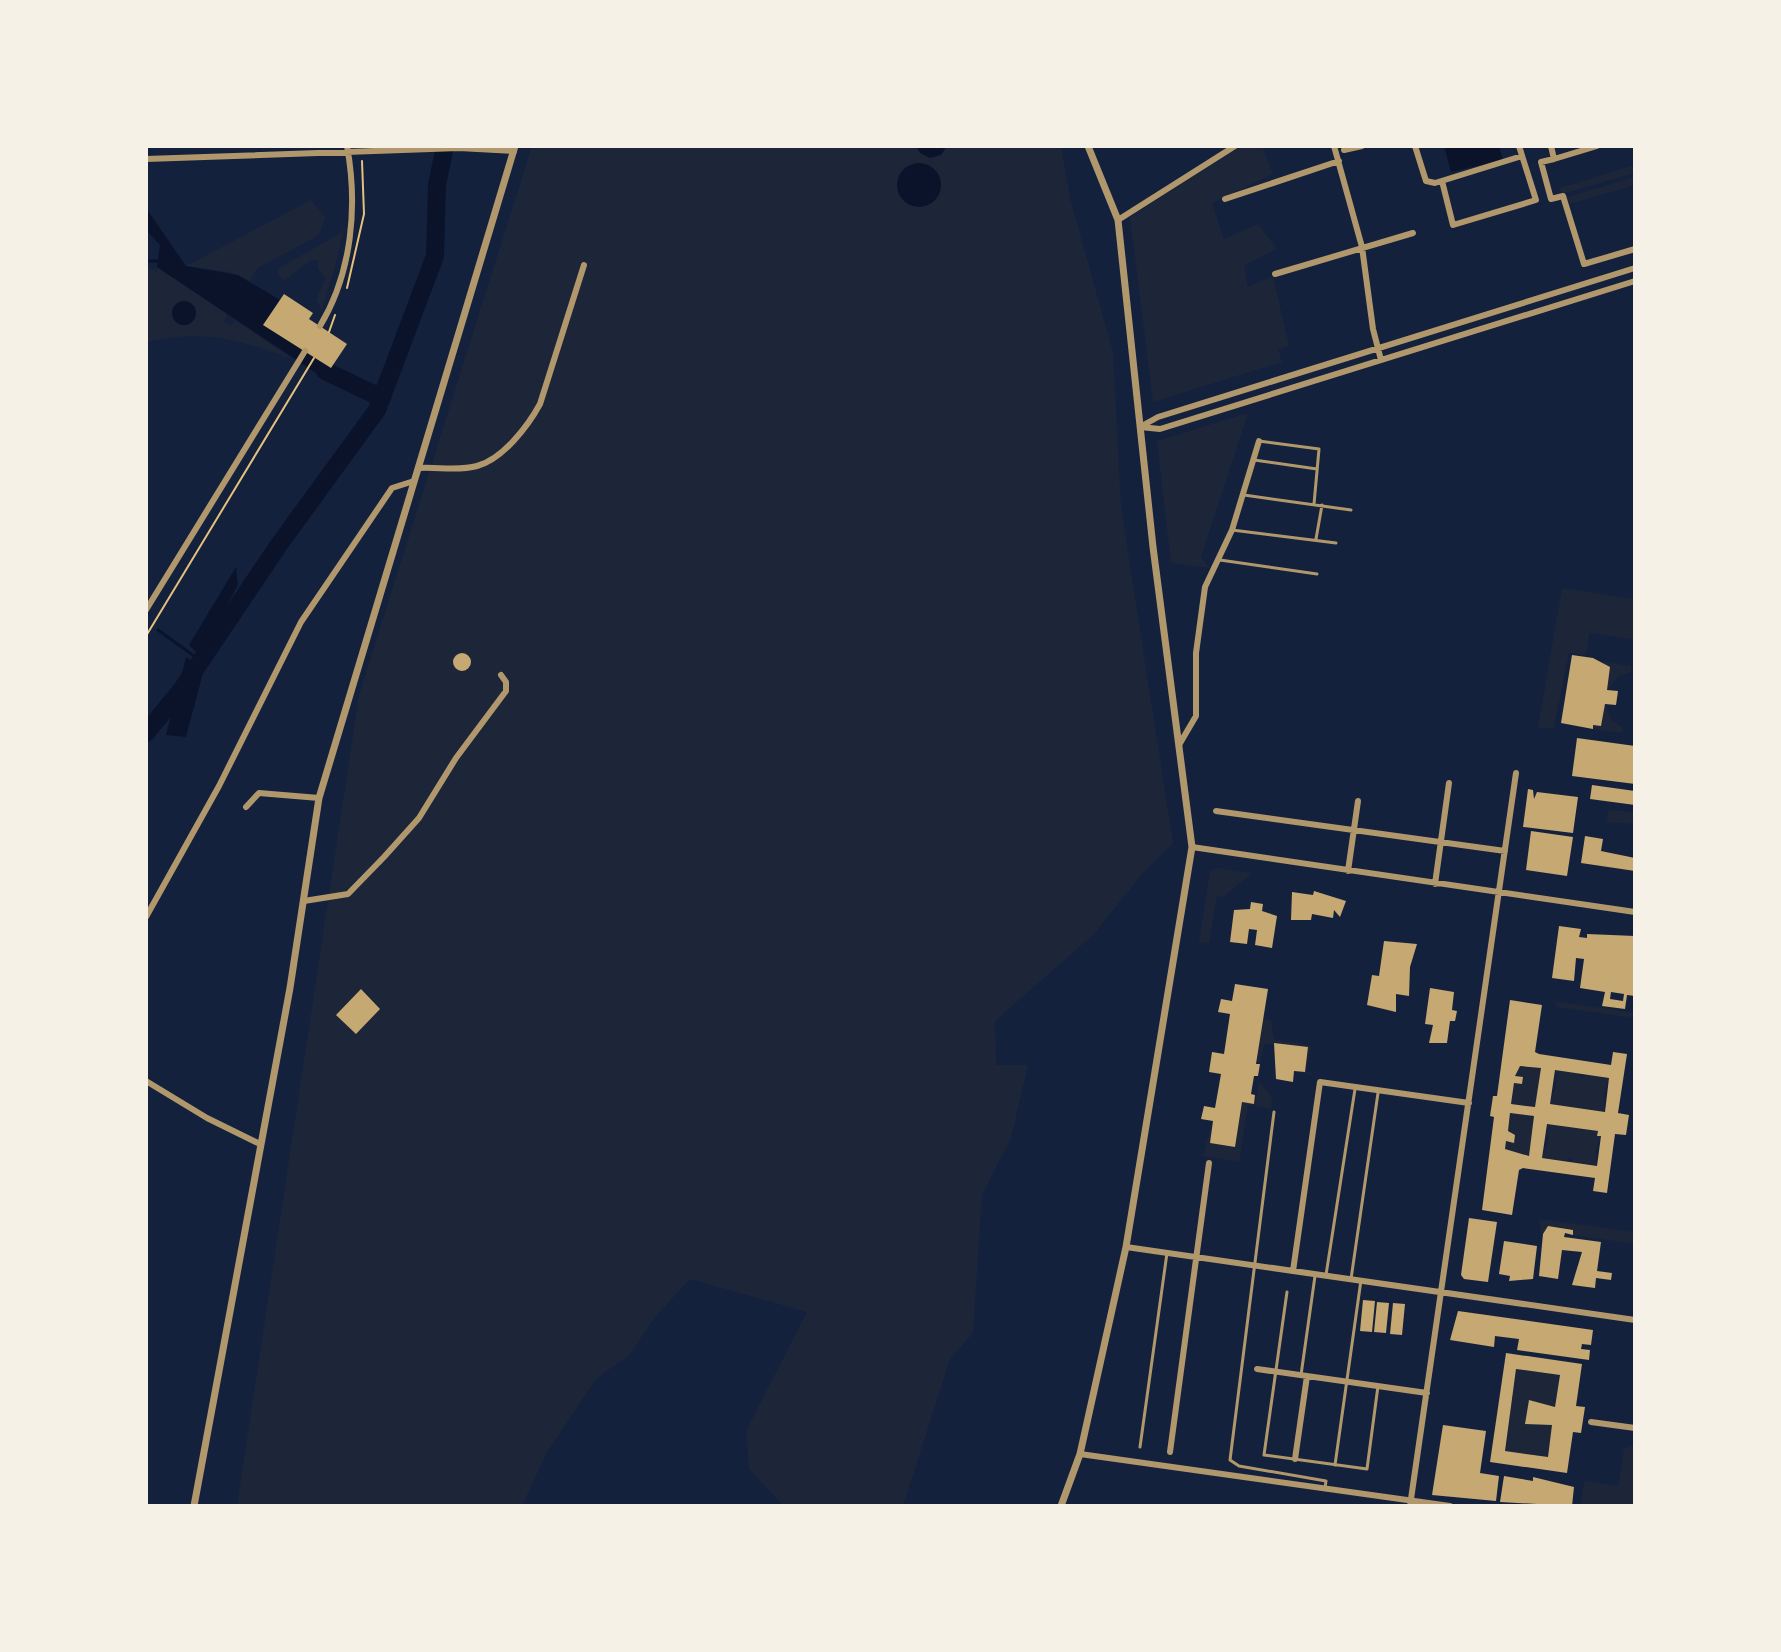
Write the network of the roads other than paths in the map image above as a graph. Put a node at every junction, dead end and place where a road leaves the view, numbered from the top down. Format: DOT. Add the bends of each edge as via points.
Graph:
graph roads {
  1 [pos="1088,146"];
  2 [pos="1235,146"];
  3 [pos="1334,146"];
  4 [pos="1362,146"];
  5 [pos="1415,146"];
  6 [pos="1519,146"];
  7 [pos="1551,146"];
  8 [pos="1597,146"];
  9 [pos="487,147"];
  10 [pos="459,148"];
  11 [pos="348,149"];
  12 [pos="514,149"];
  13 [pos="1344,150"];
  14 [pos="1522,156"];
  15 [pos="146,159"];
  16 [pos="1554,159"];
  17 [pos="1339,161"];
  18 [pos="1442,181"];
  19 [pos="1225,199"];
  20 [pos="1118,220"];
  21 [pos="1413,233"];
  22 [pos="1362,247"];
  23 [pos="1635,249"];
  24 [pos="584,265"];
  25 [pos="1635,268"];
  26 [pos="1275,274"];
  27 [pos="1635,281"];
  28 [pos="320,326"];
  29 [pos="1377,347"];
  30 [pos="305,351"];
  31 [pos="1381,360"];
  32 [pos="1140,427"];
  33 [pos="1259,441"];
  34 [pos="1254,460"];
  35 [pos="420,468"];
  36 [pos="1319,470"];
  37 [pos="414,481"];
  38 [pos="1244,495"];
  39 [pos="1314,504"];
  40 [pos="1322,505"];
  41 [pos="1351,510"];
  42 [pos="1232,530"];
  43 [pos="1316,539"];
  44 [pos="1336,543"];
  45 [pos="1220,560"];
  46 [pos="1317,574"];
  47 [pos="146,610"];
  48 [pos="501,675"];
  49 [pos="1179,745"];
  50 [pos="1516,773"];
  51 [pos="1449,783"];
  52 [pos="319,798"];
  53 [pos="1358,801"];
  54 [pos="246,807"];
  55 [pos="1216,811"];
  56 [pos="1353,829"];
  57 [pos="1441,841"];
  58 [pos="1192,847"];
  59 [pos="1505,851"];
  60 [pos="1348,871"];
  61 [pos="1435,884"];
  62 [pos="1499,893"];
  63 [pos="304,901"];
  64 [pos="1635,912"];
  65 [pos="146,917"];
  66 [pos="146,1081"];
  67 [pos="1355,1087"];
  68 [pos="1378,1090"];
  69 [pos="1469,1103"];
  70 [pos="1274,1112"];
  71 [pos="260,1144"];
  72 [pos="1209,1163"];
  73 [pos="1126,1247"];
  74 [pos="1167,1253"];
  75 [pos="1197,1257"];
  76 [pos="1255,1265"];
  77 [pos="1293,1271"];
  78 [pos="1316,1274"];
  79 [pos="1326,1275"];
  80 [pos="1351,1279"];
  81 [pos="1361,1280"];
  82 [pos="1287,1292"];
  83 [pos="1442,1292"];
  84 [pos="1635,1320"];
  85 [pos="1257,1369"];
  86 [pos="1275,1371"];
  87 [pos="1304,1375"];
  88 [pos="1347,1381"];
  89 [pos="1378,1386"];
  90 [pos="1427,1393"];
  91 [pos="1591,1422"];
  92 [pos="1635,1428"];
  93 [pos="1140,1447"];
  94 [pos="1170,1452"];
  95 [pos="1080,1454"];
  96 [pos="1295,1459"];
  97 [pos="1335,1465"];
  98 [pos="1325,1488"];
  99 [pos="1411,1503"];
  100 [pos="194,1506"];
  101 [pos="1061,1506"];
  102 [pos="1450,1506"];
  1 -- 20 [label="street"];
  2 -- 20 [label="street"];
  3 -- 17 [label="street"];
  4 -- 13 [label="street"];
  5 -- 18 [label="street" via="1426,181"];
  6 -- 14 [label="street"];
  7 -- 16 [label="street"];
  8 -- 16 [label="street"];
  9 -- 10 [label="street"];
  9 -- 12 [label="street"];
  10 -- 11 [label="street"];
  11 -- 15 [label="street"];
  11 -- 28 [label="street" via="353,226"];
  12 -- 35 [label="street"];
  14 -- 18 [label="street"];
  14 -- 18 [label="street" via="1536,200 1453,225"];
  16 -- 23 [label="street" via="1541,162 1551,199 1563,196 1584,264"];
  17 -- 19 [label="street"];
  17 -- 22 [label="street"];
  20 -- 32 [label="street"];
  21 -- 22 [label="street"];
  22 -- 26 [label="street"];
  22 -- 29 [label="street"];
  24 -- 35 [label="street" via="532,419 483,464"];
  25 -- 29 [label="street"];
  27 -- 31 [label="street"];
  29 -- 31 [label="street"];
  29 -- 32 [label="street"];
  30 -- 47 [label="street"];
  31 -- 32 [label="street" via="1160,429"];
  32 -- 49 [label="street"];
  33 -- 34 [label="street"];
  33 -- 36 [label="lane" via="1319,449"];
  34 -- 36 [label="lane"];
  34 -- 38 [label="street"];
  35 -- 37 [label="street"];
  36 -- 39 [label="lane"];
  37 -- 52 [label="street"];
  37 -- 65 [label="street" via="392,488 301,622"];
  38 -- 39 [label="lane"];
  38 -- 42 [label="street"];
  39 -- 40 [label="lane"];
  40 -- 41 [label="lane"];
  40 -- 43 [label="lane"];
  42 -- 43 [label="lane"];
  42 -- 45 [label="street"];
  43 -- 44 [label="lane"];
  45 -- 46 [label="lane"];
  45 -- 49 [label="street" via="1205,587 1196,653 1196,716"];
  48 -- 63 [label="street" via="506,691 419,818 348,894"];
  49 -- 58 [label="street"];
  50 -- 59 [label="street"];
  51 -- 57 [label="street"];
  52 -- 54 [label="street" via="259,793"];
  52 -- 63 [label="street"];
  53 -- 56 [label="street"];
  55 -- 56 [label="street"];
  56 -- 57 [label="street"];
  56 -- 60 [label="street"];
  57 -- 59 [label="street"];
  57 -- 61 [label="street"];
  58 -- 60 [label="street"];
  58 -- 73 [label="street"];
  59 -- 62 [label="street"];
  60 -- 61 [label="street"];
  61 -- 62 [label="street"];
  62 -- 64 [label="street"];
  62 -- 69 [label="street"];
  63 -- 71 [label="street"];
  66 -- 71 [label="street"];
  67 -- 68 [label="street"];
  67 -- 77 [label="street" via="1320,1082"];
  67 -- 79 [label="lane"];
  68 -- 69 [label="street"];
  68 -- 80 [label="lane"];
  69 -- 83 [label="street"];
  70 -- 76 [label="lane"];
  71 -- 100 [label="street"];
  72 -- 75 [label="street"];
  73 -- 74 [label="street"];
  73 -- 95 [label="street"];
  74 -- 75 [label="street"];
  74 -- 93 [label="lane"];
  75 -- 76 [label="street"];
  75 -- 94 [label="street"];
  76 -- 77 [label="street"];
  76 -- 98 [label="lane" via="1230,1460 1326,1481"];
  77 -- 78 [label="street"];
  78 -- 79 [label="street"];
  78 -- 87 [label="lane"];
  79 -- 80 [label="street"];
  80 -- 81 [label="street"];
  81 -- 83 [label="street"];
  81 -- 88 [label="lane"];
  82 -- 86 [label="lane"];
  83 -- 84 [label="street"];
  83 -- 90 [label="street"];
  85 -- 86 [label="street"];
  86 -- 87 [label="street"];
  86 -- 96 [label="lane" via="1264,1455"];
  87 -- 88 [label="street"];
  87 -- 96 [label="street"];
  88 -- 89 [label="street"];
  88 -- 97 [label="lane"];
  89 -- 90 [label="street"];
  89 -- 97 [label="lane" via="1367,1469"];
  90 -- 99 [label="street"];
  91 -- 92 [label="street"];
  95 -- 98 [label="street"];
  95 -- 101 [label="street"];
  96 -- 97 [label="lane"];
  98 -- 99 [label="street"];
  99 -- 102 [label="street"];
}
